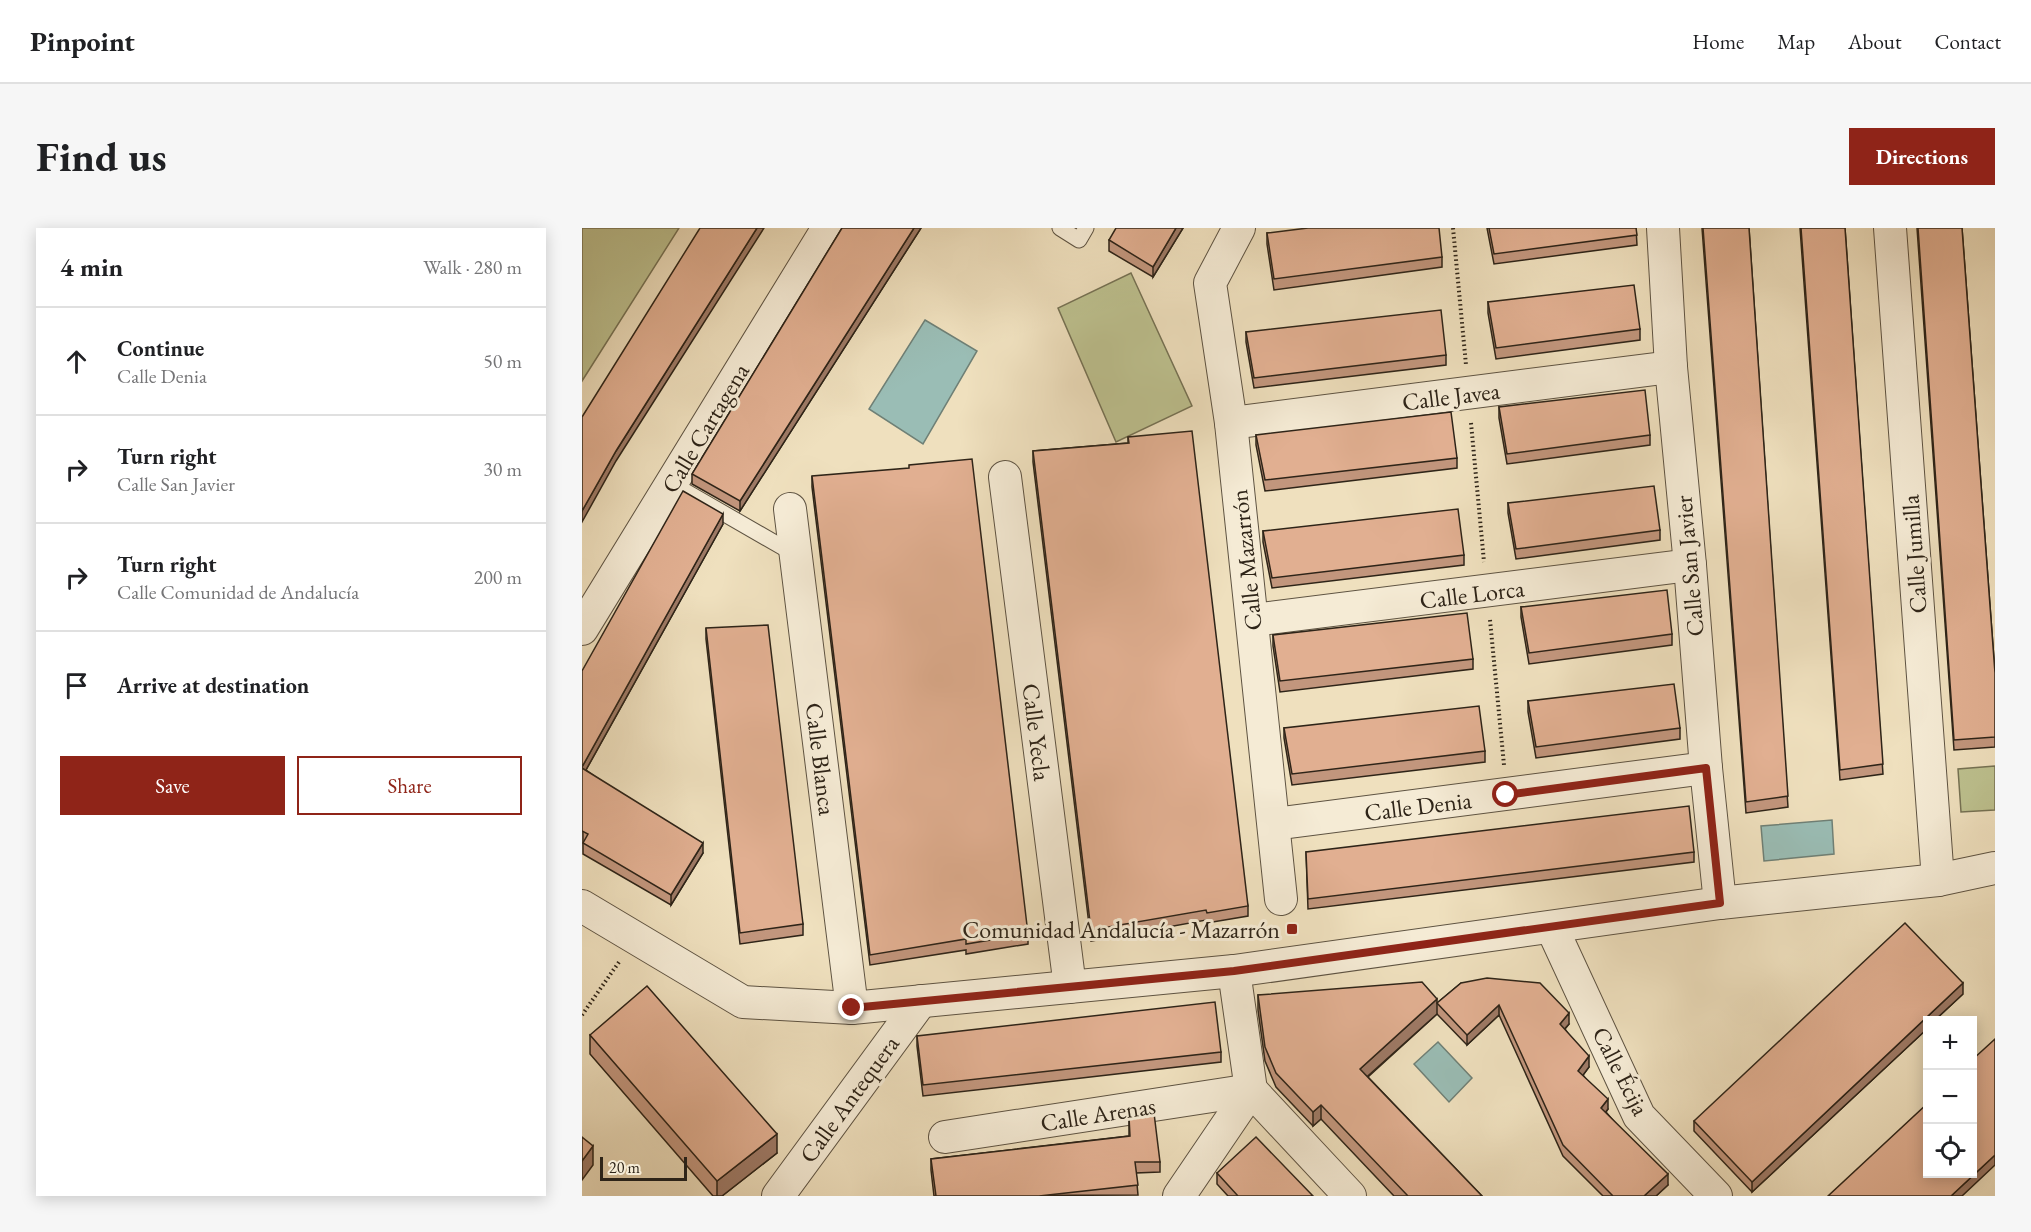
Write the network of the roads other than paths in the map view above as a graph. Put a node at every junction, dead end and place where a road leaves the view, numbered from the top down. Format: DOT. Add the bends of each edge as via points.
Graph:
graph roads {
  1 [pos="828,228"];
  2 [pos="1060,228"];
  3 [pos="1086,228"];
  4 [pos="1239,228"];
  5 [pos="1663,228"];
  6 [pos="1890,228"];
  7 [pos="1671,367"];
  8 [pos="1231,423"];
  9 [pos="1005,477"];
  10 [pos="671,483"];
  11 [pos="790,509"];
  12 [pos="796,556"];
  13 [pos="1690,566"];
  14 [pos="1253,620"];
  15 [pos="582,629"];
  16 [pos="1706,768"];
  17 [pos="1274,824"];
  18 [pos="1995,868"];
  19 [pos="1938,880"];
  20 [pos="1281,899"];
  21 [pos="1720,903"];
  22 [pos="582,906"];
  23 [pos="1552,928"];
  24 [pos="1234,971"];
  25 [pos="1070,987"];
  26 [pos="921,1001"];
  27 [pos="852,1008"];
  28 [pos="1251,1090"];
  29 [pos="945,1137"];
  30 [pos="1704,1192"];
  31 [pos="778,1196"];
  32 [pos="1179,1196"];
  33 [pos="1350,1196"];
  1 -- 10 [label="street, Calle Cartagena"];
  2 -- 3 [label="lane" via="1079,240"];
  4 -- 8 [label="street, Calle Mazarrón" via="1210,283"];
  5 -- 7 [label="street, Calle San Javier"];
  6 -- 19 [label="street, Calle Jumilla"];
  7 -- 8 [label="street, Calle Javea"];
  7 -- 13 [label="street, Calle San Javier"];
  8 -- 14 [label="street, Calle Mazarrón"];
  9 -- 25 [label="street, Calle Yecla"];
  10 -- 12 [label="lane"];
  10 -- 15 [label="street, Calle Cartagena"];
  11 -- 12 [label="street, Calle Blanca"];
  12 -- 27 [label="street, Calle Blanca"];
  13 -- 14 [label="street, Calle Lorca"];
  13 -- 16 [label="street, Calle San Javier"];
  14 -- 17 [label="street, Calle Mazarrón"];
  16 -- 17 [label="street, Calle Denia"];
  16 -- 21 [label="street, Calle San Javier"];
  17 -- 20 [label="street, Calle Mazarrón"];
  18 -- 19 [label="street"];
  19 -- 21 [label="street"];
  21 -- 23 [label="street"];
  22 -- 27 [label="street" via="743,1002"];
  23 -- 24 [label="street"];
  23 -- 30 [label="street, Calle Écija" via="1639,1116"];
  24 -- 25 [label="street"];
  24 -- 28 [label="street"];
  25 -- 26 [label="street"];
  26 -- 27 [label="street"];
  26 -- 31 [label="street, Calle Antequera"];
  28 -- 29 [label="street, Calle Arenas"];
  28 -- 32 [label="street"];
  28 -- 33 [label="street"];
}
